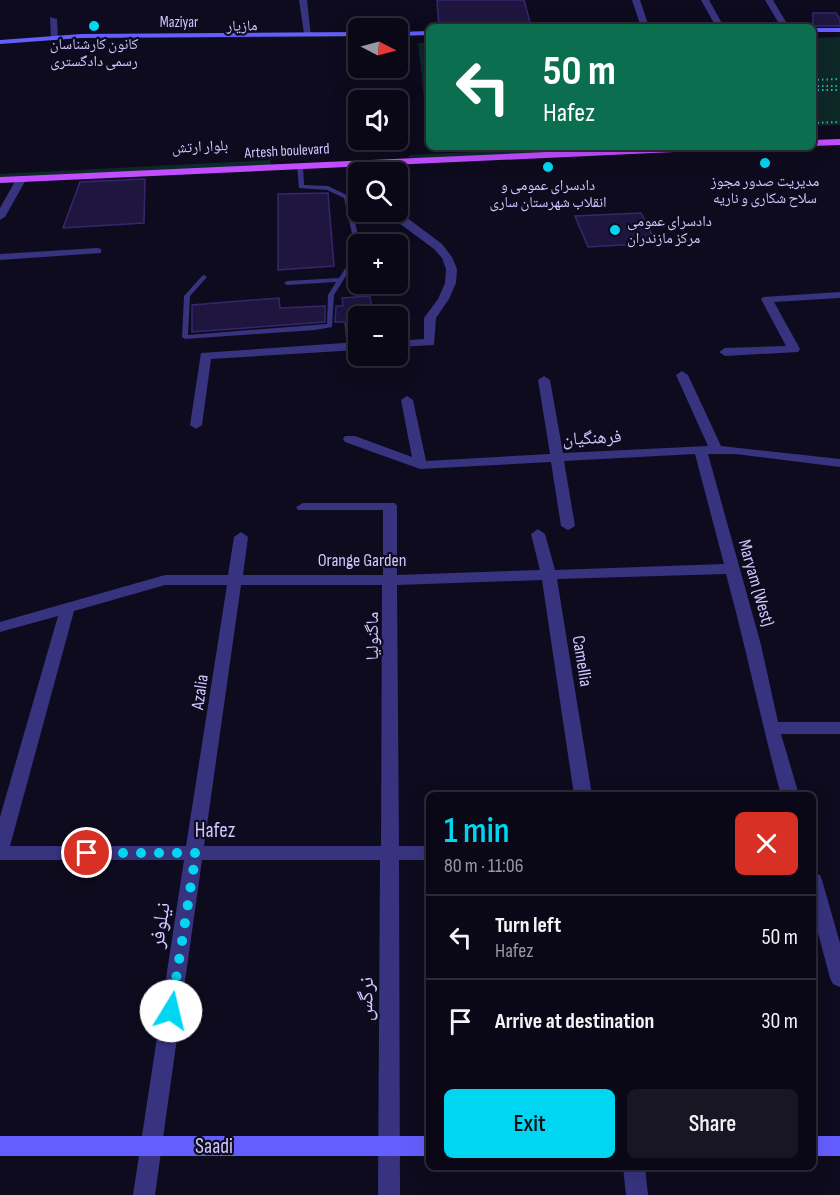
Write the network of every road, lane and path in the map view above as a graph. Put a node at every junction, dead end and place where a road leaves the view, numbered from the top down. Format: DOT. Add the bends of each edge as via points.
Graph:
graph roads {
  1 [pos="303,0"];
  2 [pos="636,0"];
  3 [pos="705,0"];
  4 [pos="769,0"];
  5 [pos="53,19"];
  6 [pos="644,24"];
  7 [pos="718,24"];
  8 [pos="783,24"];
  9 [pos="816,30"];
  10 [pos="840,30"];
  11 [pos="308,34"];
  12 [pos="840,34"];
  13 [pos="816,35"];
  14 [pos="348,36"];
  15 [pos="348,36"];
  16 [pos="408,36"];
  17 [pos="426,36"];
  18 [pos="55,38"];
  19 [pos="90,38"];
  20 [pos="0,42"];
  21 [pos="840,79"];
  22 [pos="816,80"];
  23 [pos="816,88"];
  24 [pos="840,88"];
  25 [pos="840,122"];
  26 [pos="816,123"];
  27 [pos="840,135"];
  28 [pos="816,136"];
  29 [pos="840,142"];
  30 [pos="816,143"];
  31 [pos="517,150"];
  32 [pos="657,150"];
  33 [pos="299,162"];
  34 [pos="402,162"];
  35 [pos="408,162"];
  36 [pos="348,163"];
  37 [pos="0,171"];
  38 [pos="22,178"];
  39 [pos="0,180"];
  40 [pos="0,217"];
  41 [pos="405,222"];
  42 [pos="355,234"];
  43 [pos="97,251"];
  44 [pos="0,257"];
  45 [pos="348,270"];
  46 [pos="204,277"];
  47 [pos="340,280"];
  48 [pos="287,283"];
  49 [pos="840,295"];
  50 [pos="408,343"];
  51 [pos="348,347"];
  52 [pos="725,352"];
  53 [pos="682,375"];
  54 [pos="544,380"];
  55 [pos="407,400"];
  56 [pos="196,425"];
  57 [pos="350,439"];
  58 [pos="700,450"];
  59 [pos="716,450"];
  60 [pos="558,458"];
  61 [pos="840,463"];
  62 [pos="420,465"];
  63 [pos="303,507"];
  64 [pos="568,526"];
  65 [pos="538,534"];
  66 [pos="241,537"];
  67 [pos="731,569"];
  68 [pos="549,575"];
  69 [pos="236,579"];
  70 [pos="391,580"];
  71 [pos="68,606"];
  72 [pos="0,627"];
  73 [pos="771,728"];
  74 [pos="840,728"];
  75 [pos="583,792"];
  76 [pos="789,792"];
  77 [pos="0,848"];
  78 [pos="0,853"];
  79 [pos="196,853"];
  80 [pos="392,853"];
  81 [pos="426,853"];
  82 [pos="816,891"];
  83 [pos="840,978"];
  84 [pos="0,1146"];
  85 [pos="150,1146"];
  86 [pos="387,1146"];
  87 [pos="426,1146"];
  88 [pos="816,1146"];
  89 [pos="840,1146"];
  90 [pos="634,1170"];
  91 [pos="144,1195"];
  92 [pos="389,1195"];
  93 [pos="637,1195"];
  1 -- 11 [label="street"];
  2 -- 6 [label="street"];
  3 -- 7 [label="street"];
  4 -- 8 [label="street"];
  5 -- 18 [label="street"];
  9 -- 10 [label="main road"];
  11 -- 14 [label="main road, Maziyar"];
  11 -- 19 [label="main road, Maziyar"];
  12 -- 13 [label="main road"];
  15 -- 19 [label="main road, مازیار"];
  16 -- 17 [label="main road"];
  18 -- 19 [label="main road, مازیار"];
  18 -- 20 [label="main road"];
  21 -- 22 [label="path"];
  23 -- 24 [label="path"];
  25 -- 26 [label="path"];
  27 -- 28 [label="main road"];
  29 -- 30 [label="main road"];
  31 -- 34 [label="main road"];
  32 -- 35 [label="main road, Artesh boulevard"];
  33 -- 36 [label="main road, Artesh boulevard"];
  33 -- 37 [label="main road, بلوار ارتش"];
  33 -- 38 [label="main road, Artesh boulevard"];
  33 -- 42 [label="lane" via="301,187 328,188 347,197"];
  38 -- 39 [label="main road, Artesh boulevard"];
  38 -- 40 [label="street"];
  41 -- 50 [label="street" via="444,249 453,275 446,299 430,318 430,342"];
  43 -- 44 [label="street"];
  45 -- 47 [label="lane"];
  46 -- 47 [label="lane" via="187,296 185,337 330,326 331,295"];
  47 -- 48 [label="lane"];
  49 -- 52 [label="street" via="767,299 794,349"];
  51 -- 56 [label="street" via="204,356"];
  53 -- 59 [label="street"];
  54 -- 60 [label="street"];
  55 -- 62 [label="street"];
  57 -- 62 [label="street, فرهنگیان"];
  58 -- 59 [label="street, فرهنگیان"];
  58 -- 60 [label="street, فرهنگیان"];
  58 -- 67 [label="street, Maryam (West)"];
  59 -- 61 [label="street, فرهنگیان"];
  60 -- 62 [label="street, فرهنگیان"];
  60 -- 64 [label="street"];
  63 -- 70 [label="street, ماگنولیا" via="390,506"];
  65 -- 68 [label="street, Camellia"];
  66 -- 69 [label="street, Azalia"];
  67 -- 68 [label="street, Orange Garden"];
  67 -- 73 [label="street, Maryam (West)"];
  68 -- 70 [label="street, Orange Garden"];
  68 -- 75 [label="street, Camellia"];
  69 -- 70 [label="street, Orange Garden"];
  69 -- 71 [label="street, Orange Garden" via="165,580"];
  69 -- 79 [label="street, Azalia"];
  70 -- 80 [label="street, ماگنولیا"];
  71 -- 72 [label="street, Orange Garden"];
  71 -- 77 [label="street"];
  73 -- 74 [label="street"];
  73 -- 76 [label="street"];
  78 -- 79 [label="street, Hafez"];
  79 -- 80 [label="street, Hafez"];
  79 -- 85 [label="street, نیلوفر"];
  80 -- 81 [label="street, Hafez"];
  80 -- 86 [label="street, نرگس"];
  82 -- 83 [label="street"];
  84 -- 85 [label="main road, Saadi"];
  85 -- 86 [label="main road, Saadi"];
  85 -- 91 [label="street, نیلوفر"];
  86 -- 87 [label="main road, Saadi"];
  86 -- 92 [label="street, نرگس"];
  88 -- 89 [label="main road"];
  90 -- 93 [label="street"];
}
